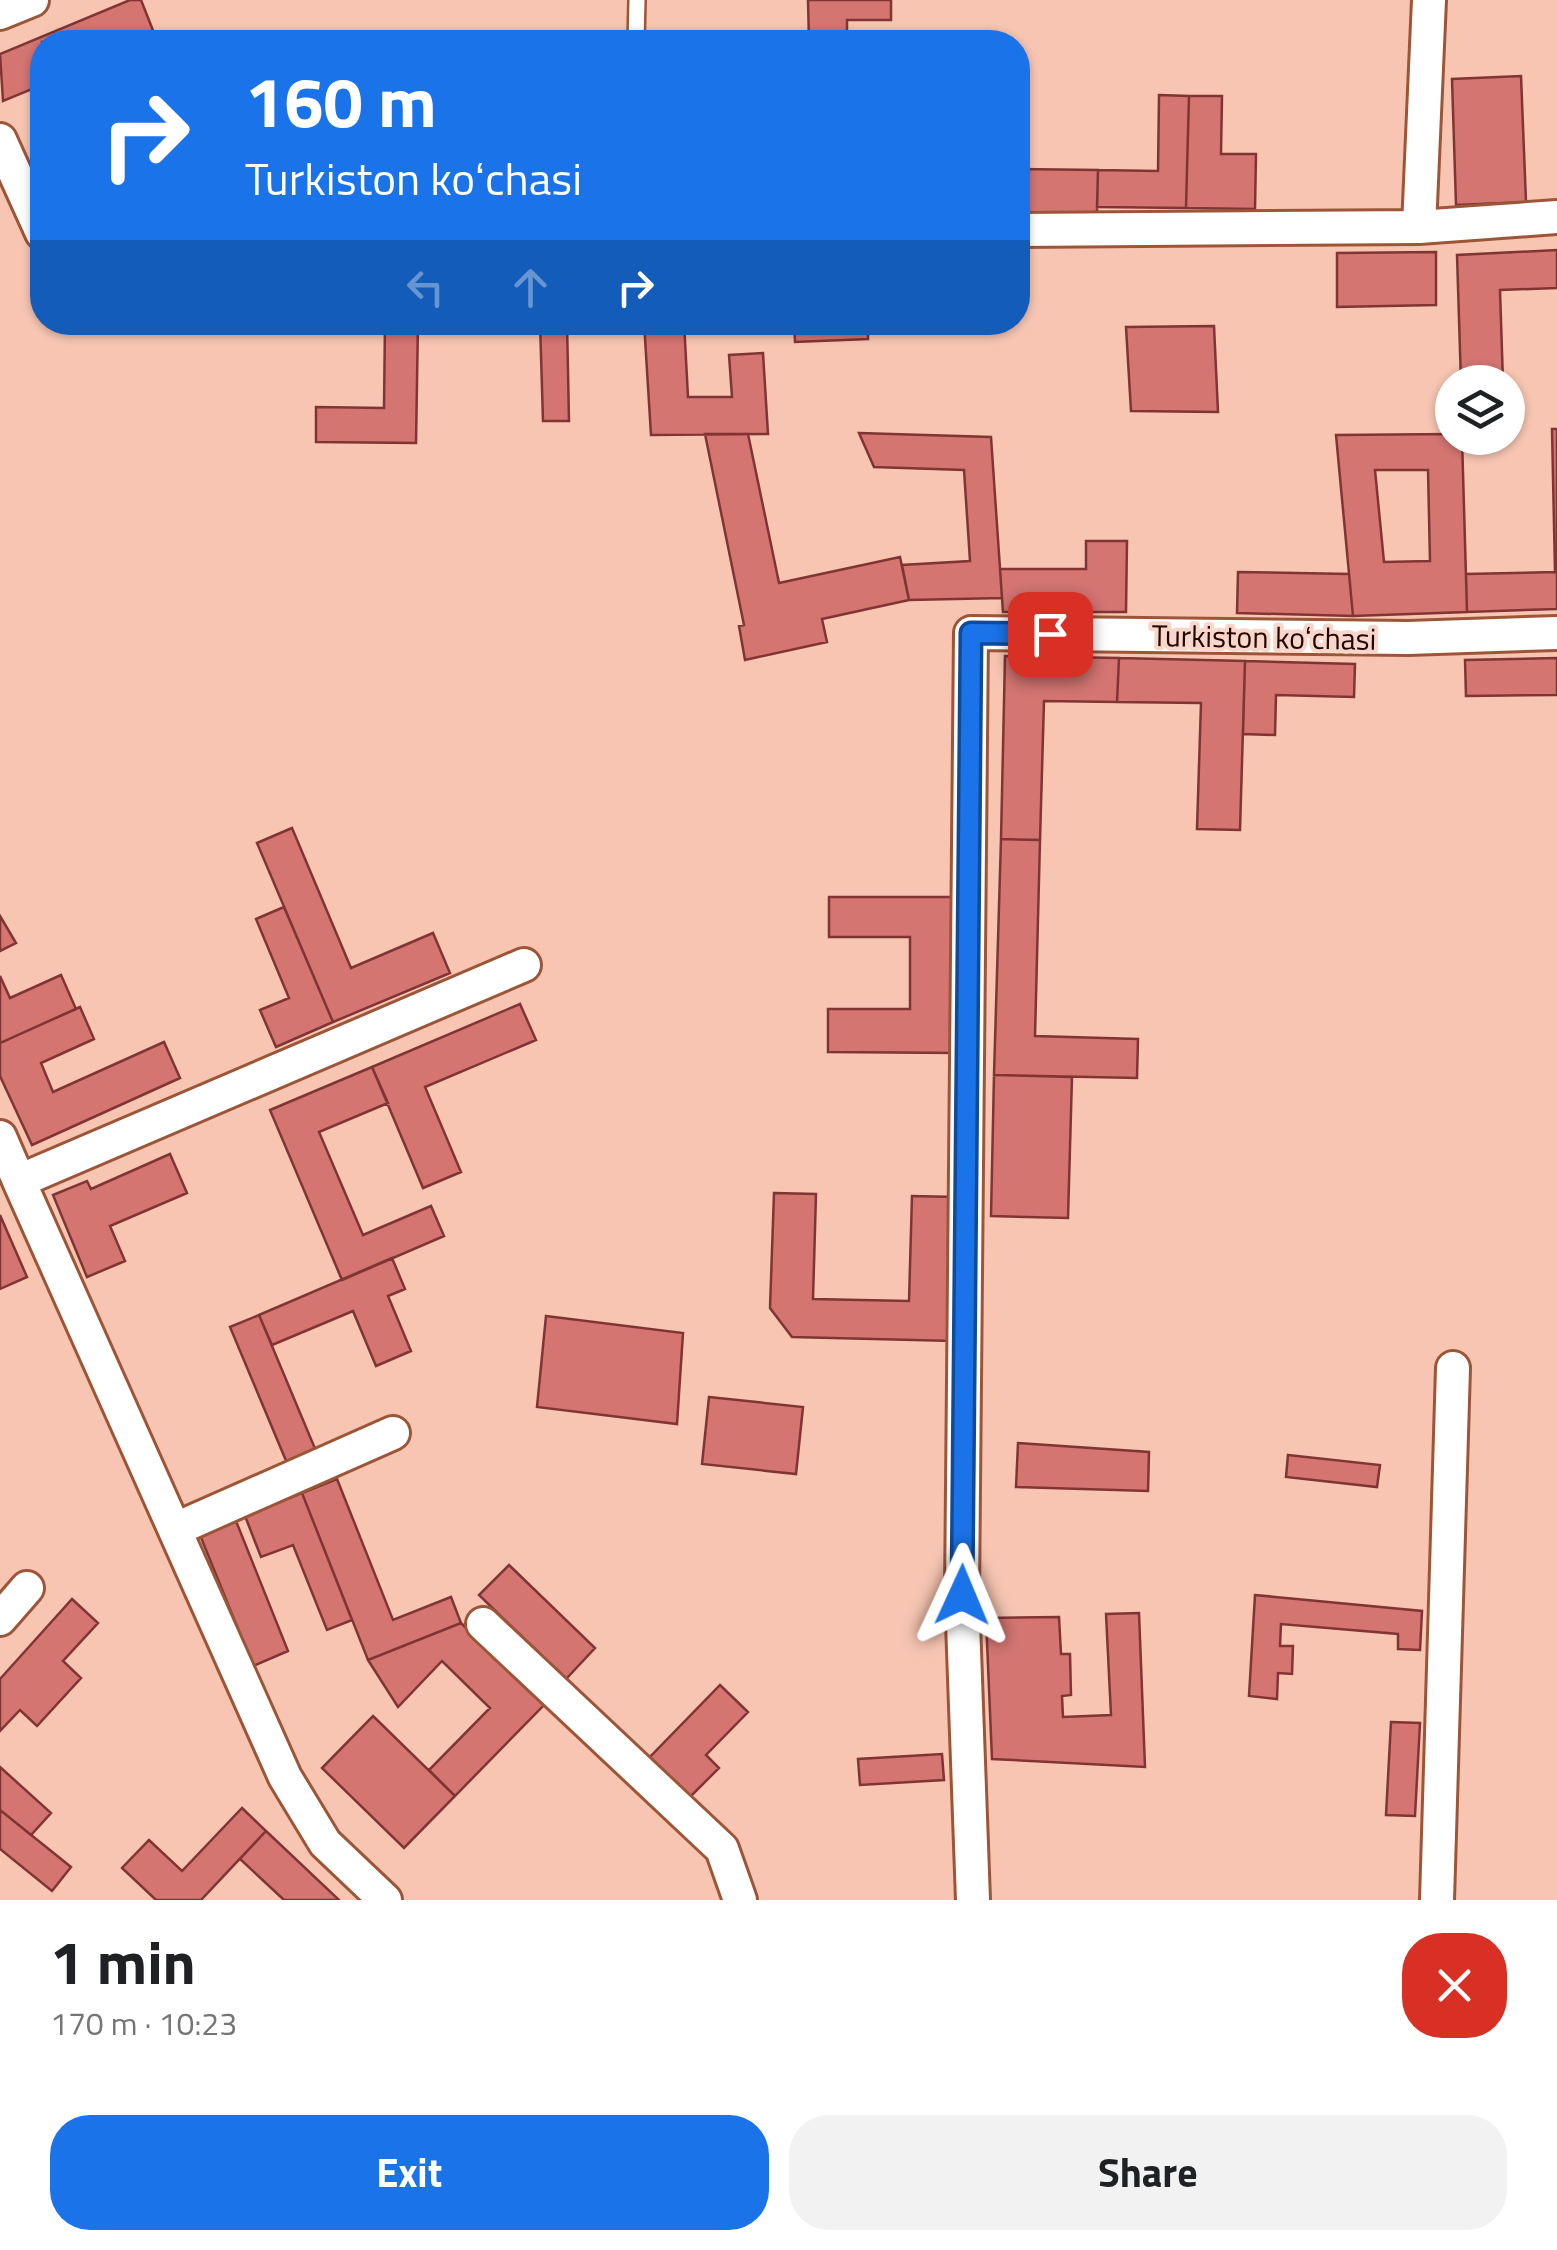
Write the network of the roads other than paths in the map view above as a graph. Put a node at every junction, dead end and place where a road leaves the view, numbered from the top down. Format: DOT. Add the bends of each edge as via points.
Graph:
graph roads {
  1 [pos="32,0"];
  2 [pos="637,0"];
  3 [pos="1428,0"];
  4 [pos="0,13"];
  5 [pos="636,30"];
  6 [pos="0,140"];
  7 [pos="30,206"];
  8 [pos="1557,216"];
  9 [pos="1418,227"];
  10 [pos="1030,230"];
  11 [pos="1557,633"];
  12 [pos="524,965"];
  13 [pos="0,1138"];
  14 [pos="19,1181"];
  15 [pos="1453,1368"];
  16 [pos="394,1434"];
  17 [pos="176,1529"];
  18 [pos="28,1588"];
  19 [pos="0,1619"];
  20 [pos="483,1624"];
  21 [pos="384,1900"];
  22 [pos="740,1900"];
  23 [pos="972,1900"];
  24 [pos="1437,1900"];
  1 -- 4 [label="street"];
  2 -- 5 [label="lane"];
  3 -- 9 [label="street"];
  6 -- 7 [label="street"];
  8 -- 9 [label="street"];
  9 -- 10 [label="street"];
  11 -- 23 [label="street, Turkiston koʻchasi" via="971,633 962,1595"];
  12 -- 14 [label="street"];
  13 -- 14 [label="street"];
  14 -- 17 [label="street"];
  15 -- 24 [label="street"];
  16 -- 17 [label="street"];
  17 -- 21 [label="street" via="285,1778 324,1842"];
  18 -- 19 [label="street"];
  20 -- 22 [label="street" via="722,1849"];
}
